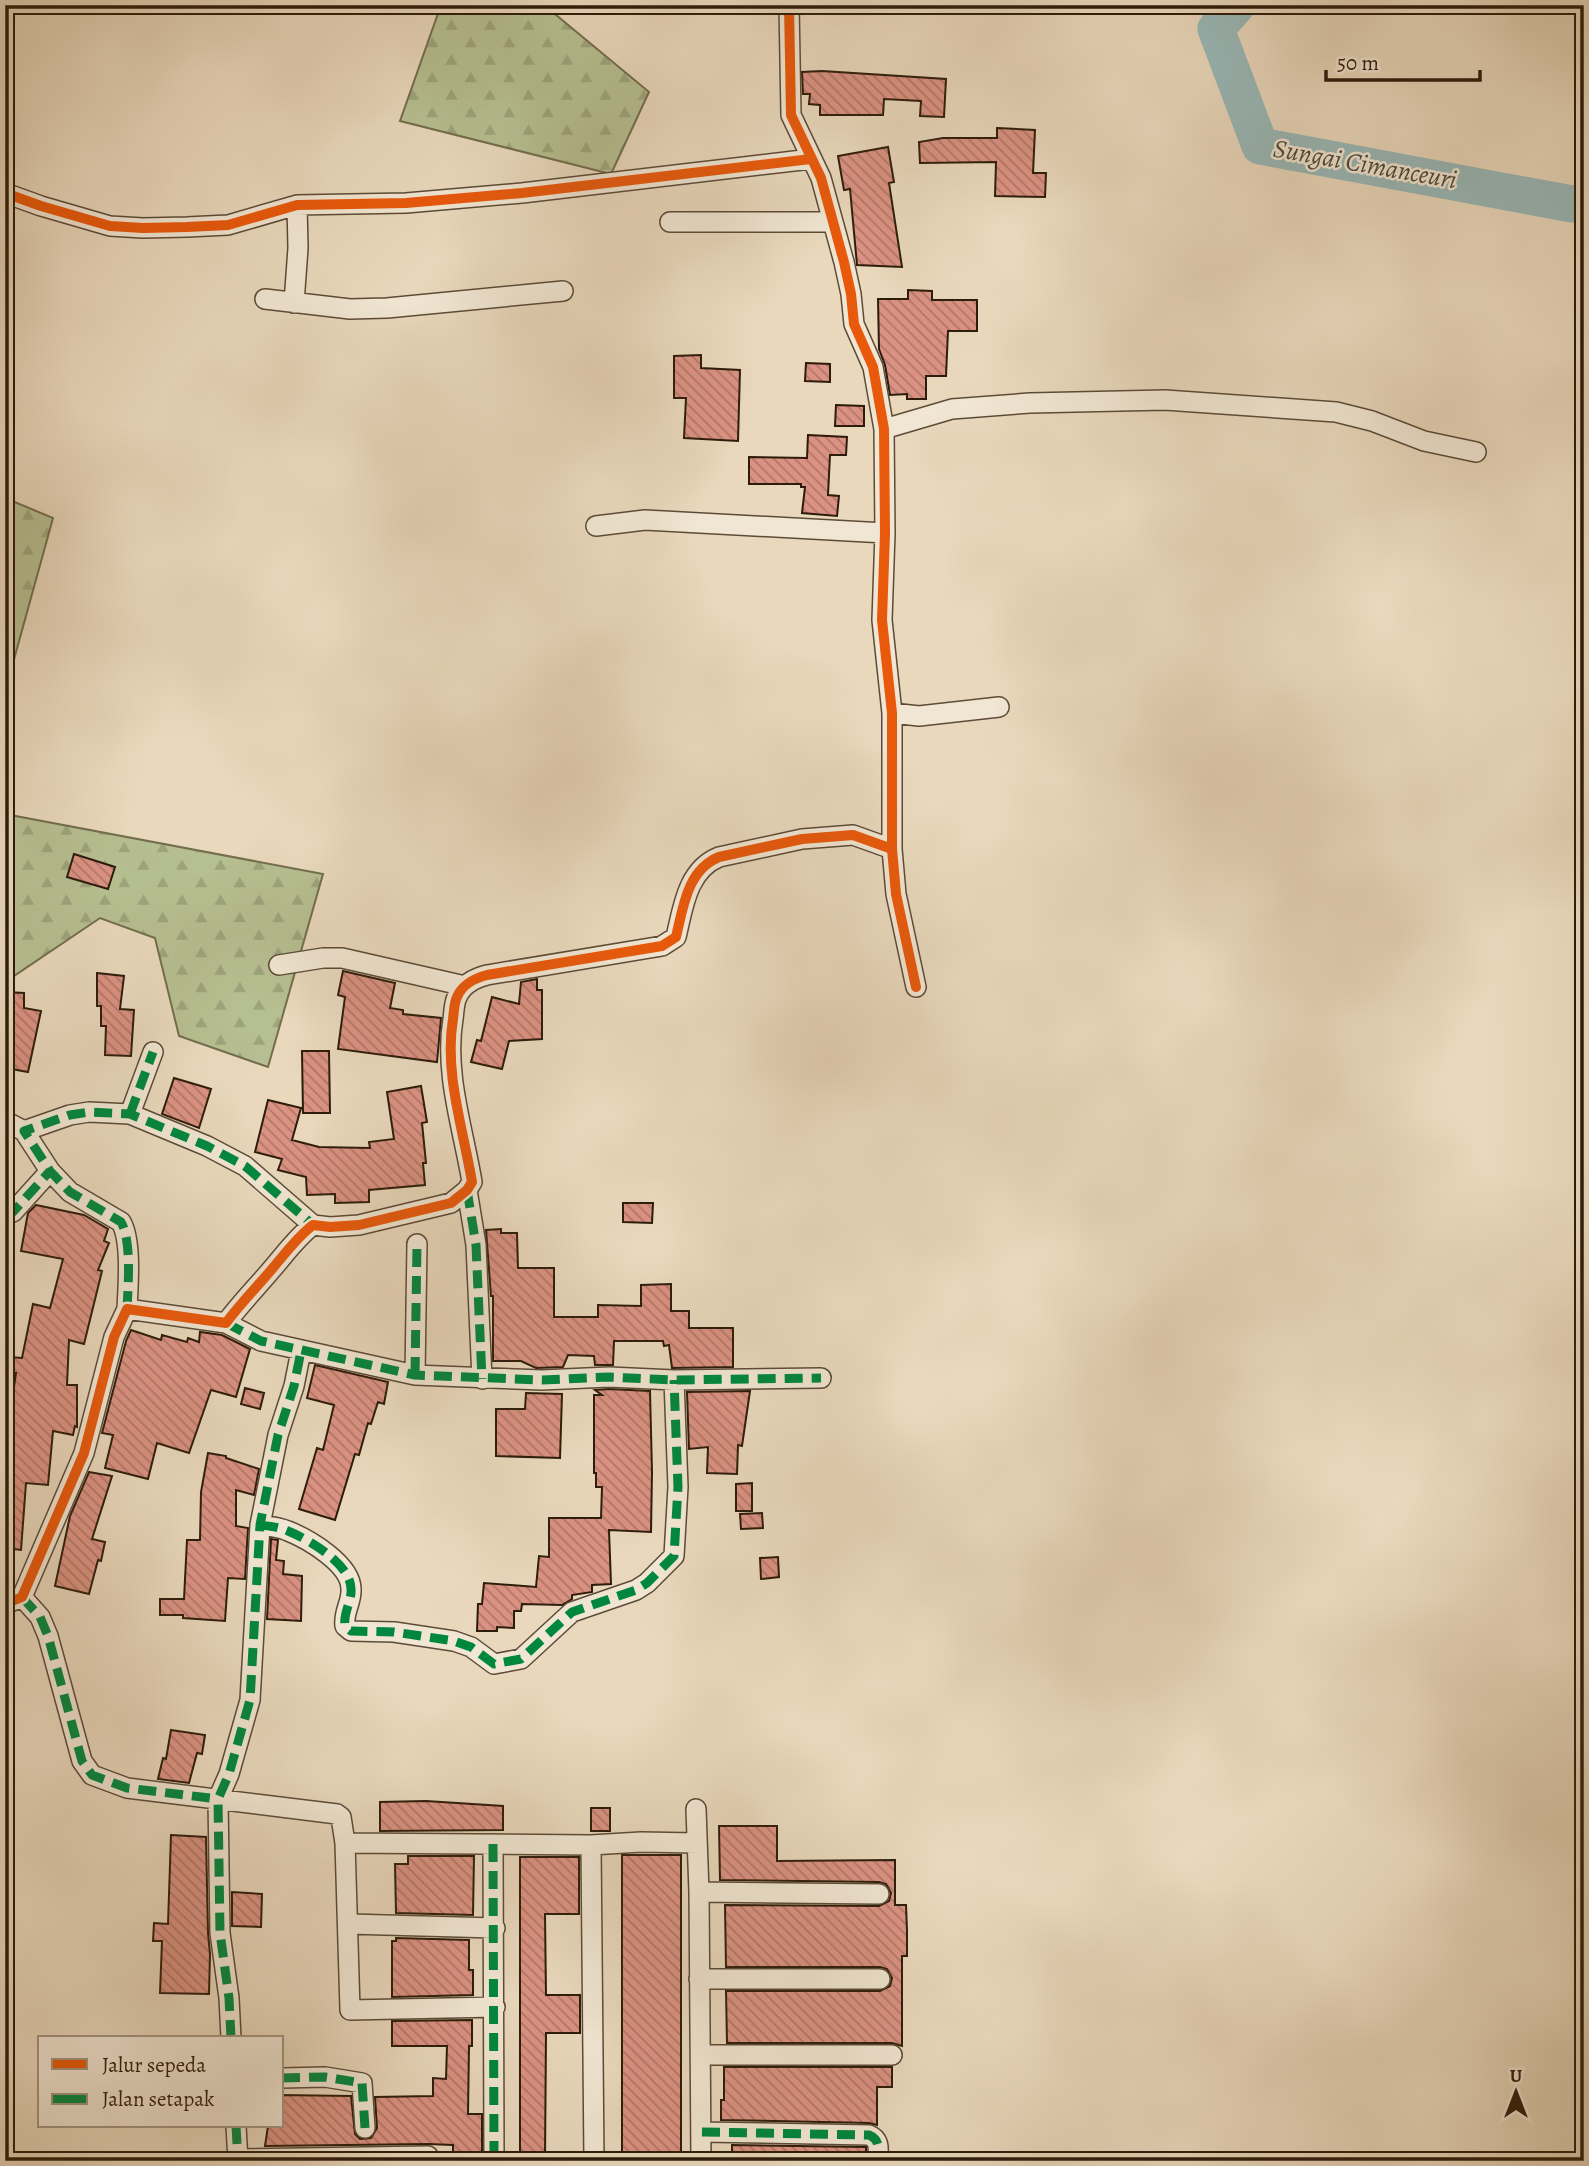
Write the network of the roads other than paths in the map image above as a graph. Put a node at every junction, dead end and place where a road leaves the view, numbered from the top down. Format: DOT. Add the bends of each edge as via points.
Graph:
graph roads {
  1 [pos="789,5"];
  2 [pos="811,159"];
  3 [pos="5,193"];
  4 [pos="297,205"];
  5 [pos="670,222"];
  6 [pos="832,222"];
  7 [pos="563,291"];
  8 [pos="265,299"];
  9 [pos="294,303"];
  10 [pos="884,429"];
  11 [pos="1476,452"];
  12 [pos="596,526"];
  13 [pos="885,533"];
  14 [pos="999,707"];
  15 [pos="892,712"];
  16 [pos="892,849"];
  17 [pos="279,965"];
  18 [pos="465,986"];
  19 [pos="916,987"];
  20 [pos="153,1052"];
  21 [pos="130,1114"];
  22 [pos="5,1121"];
  23 [pos="24,1131"];
  24 [pos="50,1171"];
  25 [pos="467,1190"];
  26 [pos="5,1214"];
  27 [pos="313,1225"];
  28 [pos="417,1244"];
  29 [pos="127,1309"];
  30 [pos="226,1324"];
  31 [pos="301,1351"];
  32 [pos="415,1375"];
  33 [pos="821,1378"];
  34 [pos="482,1379"];
  35 [pos="674,1380"];
  36 [pos="260,1525"];
  37 [pos="14,1601"];
  38 [pos="218,1799"];
  39 [pos="696,1809"];
  40 [pos="345,1843"];
  41 [pos="696,1843"];
  42 [pos="493,1844"];
  43 [pos="591,1845"];
  44 [pos="699,1892"];
  45 [pos="879,1895"];
  46 [pos="349,1924"];
  47 [pos="495,1928"];
  48 [pos="699,1979"];
  49 [pos="880,1979"];
  50 [pos="495,2007"];
  51 [pos="232,2036"];
  52 [pos="701,2054"];
  53 [pos="892,2054"];
  54 [pos="284,2078"];
  55 [pos="236,2128"];
  56 [pos="365,2128"];
  57 [pos="702,2132"];
  58 [pos="428,2156"];
  59 [pos="238,2160"];
  60 [pos="494,2161"];
  61 [pos="594,2161"];
  62 [pos="701,2161"];
  63 [pos="878,2161"];
  1 -- 2 [label="street" via="791,115"];
  2 -- 4 [label="street" via="522,193 406,203"];
  2 -- 6 [label="street"];
  3 -- 4 [label="street" via="110,226 143,228 228,225"];
  4 -- 9 [label="street"];
  5 -- 6 [label="street"];
  6 -- 10 [label="street" via="854,324 873,367"];
  7 -- 9 [label="street" via="387,308"];
  8 -- 9 [label="street"];
  10 -- 11 [label="street" via="952,409 1165,400 1336,412 1424,441"];
  10 -- 13 [label="street"];
  12 -- 13 [label="street" via="645,520"];
  13 -- 15 [label="street" via="883,620"];
  14 -- 15 [label="street" via="919,716"];
  15 -- 16 [label="street"];
  16 -- 18 [label="street" via="853,835 802,839 719,858 707,862 691,882 671,942 486,975"];
  16 -- 19 [label="street"];
  17 -- 18 [label="street" via="342,958"];
  18 -- 25 [label="street" via="457,997 450,1062 472,1182"];
  20 -- 21 [label="street"];
  21 -- 23 [label="street" via="70,1115"];
  21 -- 27 [label="street" via="245,1166"];
  22 -- 23 [label="street"];
  23 -- 24 [label="street"];
  24 -- 26 [label="street" via="13,1212"];
  24 -- 29 [label="street" via="70,1192 121,1222 125,1229"];
  25 -- 27 [label="street" via="451,1203 359,1225"];
  25 -- 34 [label="street" via="476,1245"];
  27 -- 30 [label="street"];
  28 -- 32 [label="street"];
  29 -- 30 [label="street"];
  29 -- 37 [label="street" via="114,1337 85,1453"];
  30 -- 31 [label="street" via="261,1341"];
  31 -- 32 [label="street"];
  31 -- 36 [label="street"];
  32 -- 34 [label="street"];
  33 -- 35 [label="street"];
  34 -- 35 [label="street"];
  35 -- 36 [label="street" via="678,1487 674,1556 636,1590 572,1612 521,1659 494,1664 471,1647 454,1642 348,1629 344,1615 352,1590 344,1570 329,1555 286,1530"];
  36 -- 38 [label="street" via="250,1700"];
  37 -- 38 [label="street" via="40,1617 85,1768 92,1775 127,1788"];
  38 -- 40 [label="street" via="337,1814"];
  38 -- 51 [label="street" via="220,1933"];
  39 -- 41 [label="street"];
  40 -- 42 [label="street"];
  40 -- 46 [label="street"];
  41 -- 43 [label="street"];
  41 -- 44 [label="street"];
  42 -- 43 [label="street"];
  42 -- 47 [label="street"];
  43 -- 61 [label="street"];
  44 -- 45 [label="street"];
  44 -- 48 [label="street"];
  46 -- 47 [label="street"];
  46 -- 50 [label="street" via="350,2010"];
  47 -- 50 [label="street"];
  48 -- 49 [label="street"];
  48 -- 52 [label="street"];
  50 -- 60 [label="street"];
  52 -- 53 [label="street"];
  52 -- 57 [label="street"];
  54 -- 56 [label="street" via="362,2082"];
  55 -- 59 [label="street"];
  57 -- 62 [label="street"];
  57 -- 63 [label="street" via="869,2135 878,2144"];
  58 -- 59 [label="street"];
}
